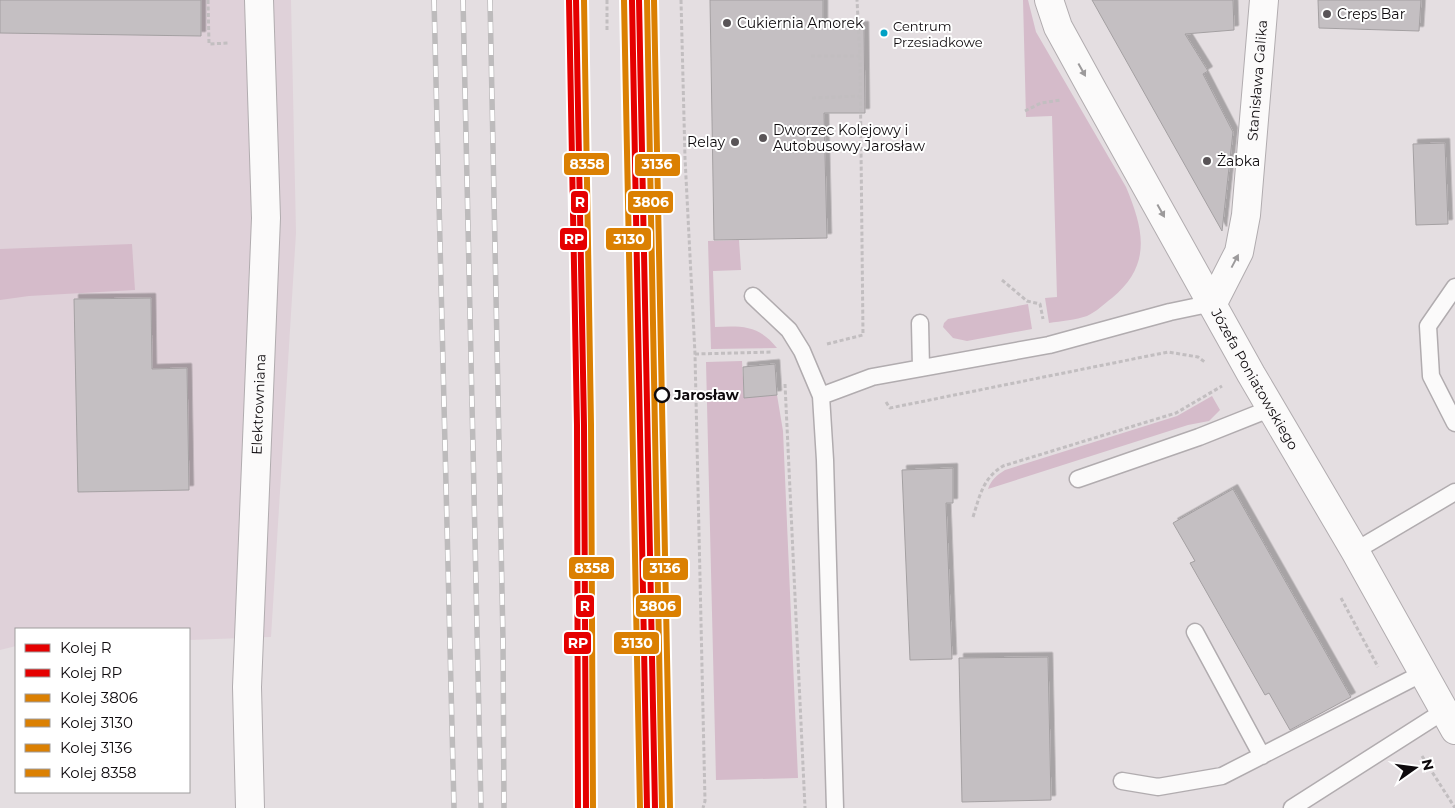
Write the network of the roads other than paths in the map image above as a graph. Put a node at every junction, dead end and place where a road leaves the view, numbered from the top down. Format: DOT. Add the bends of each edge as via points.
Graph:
graph roads {
  1 [pos="259,0"];
  2 [pos="1049,0"];
  3 [pos="1264,0"];
  4 [pos="1455,287"];
  5 [pos="753,296"];
  6 [pos="1213,302"];
  7 [pos="920,323"];
  8 [pos="921,368"];
  9 [pos="821,396"];
  10 [pos="1272,408"];
  11 [pos="1455,423"];
  12 [pos="1078,479"];
  13 [pos="1455,492"];
  14 [pos="1354,551"];
  15 [pos="1195,632"];
  16 [pos="1423,673"];
  17 [pos="1450,721"];
  18 [pos="1262,756"];
  19 [pos="1122,781"];
  20 [pos="250,808"];
  21 [pos="835,808"];
  22 [pos="1292,808"];
  1 -- 20 [label="street, Elektrowniana" via="266,218 247,687"];
  2 -- 6 [label="street, Józefa Poniatowskiego, one-way" via="1058,27"];
  6 -- 3 [label="street, Stanisława Galika, one-way" via="1239,252 1246,215"];
  4 -- 11 [label="lane" via="1428,326 1430,376"];
  5 -- 9 [label="lane" via="789,330 802,351"];
  6 -- 8 [label="lane" via="1049,345"];
  6 -- 10 [label="street, Józefa Poniatowskiego"];
  7 -- 8 [label="lane"];
  8 -- 9 [label="lane" via="872,377"];
  9 -- 21 [label="lane"];
  10 -- 12 [label="lane"];
  10 -- 14 [label="street, Józefa Poniatowskiego"];
  13 -- 14 [label="lane"];
  14 -- 16 [label="street, Józefa Poniatowskiego"];
  15 -- 18 [label="lane"];
  16 -- 17 [label="street, Józefa Poniatowskiego"];
  16 -- 18 [label="lane"];
  17 -- 22 [label="lane" via="1411,732"];
  18 -- 19 [label="lane" via="1222,776 1158,787"];
}
